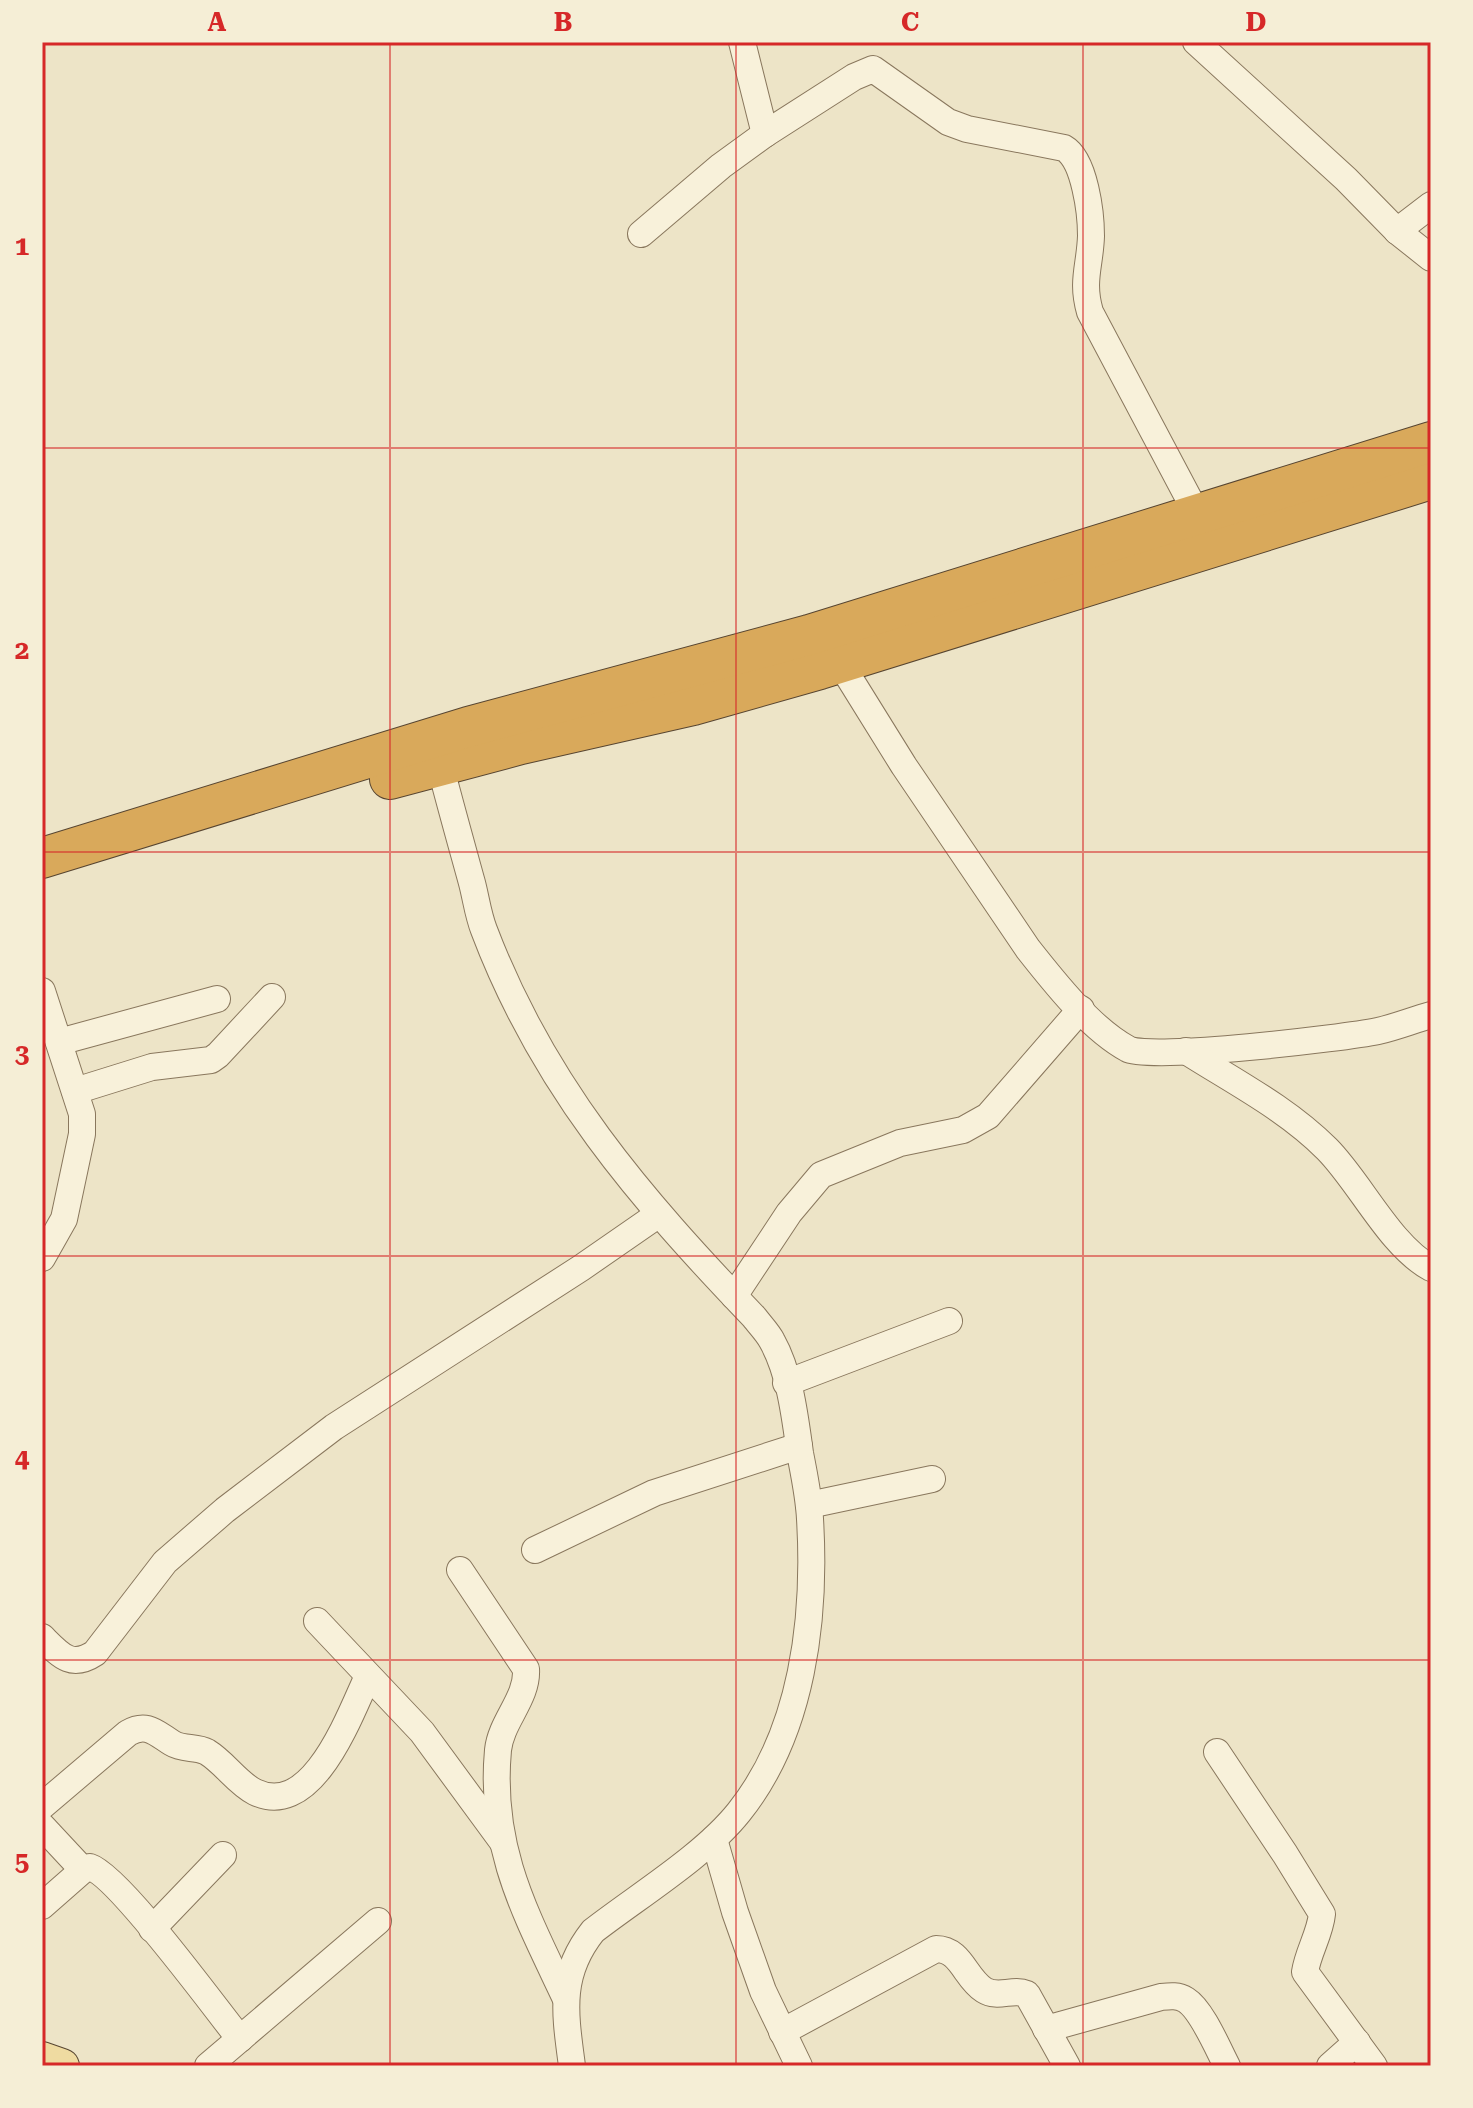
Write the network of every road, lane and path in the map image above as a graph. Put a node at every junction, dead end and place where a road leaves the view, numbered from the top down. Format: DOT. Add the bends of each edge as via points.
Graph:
graph roads {
  1 [pos="742,42"];
  2 [pos="1196,42"];
  3 [pos="765,134"];
  4 [pos="1431,205"];
  5 [pos="1397,231"];
  6 [pos="641,234"];
  7 [pos="1431,258"];
  8 [pos="1431,451"];
  9 [pos="1197,514"];
  10 [pos="823,656"];
  11 [pos="440,765"];
  12 [pos="42,858"];
  13 [pos="42,886"];
  14 [pos="42,991"];
  15 [pos="272,997"];
  16 [pos="217,999"];
  17 [pos="1081,1009"];
  18 [pos="1431,1015"];
  19 [pos="59,1042"];
  20 [pos="1186,1051"];
  21 [pos="75,1091"];
  22 [pos="659,1214"];
  23 [pos="42,1258"];
  24 [pos="1431,1268"];
  25 [pos="734,1296"];
  26 [pos="949,1321"];
  27 [pos="786,1383"];
  28 [pos="799,1446"];
  29 [pos="932,1479"];
  30 [pos="809,1505"];
  31 [pos="535,1550"];
  32 [pos="460,1570"];
  33 [pos="317,1621"];
  34 [pos="42,1637"];
  35 [pos="368,1676"];
  36 [pos="1217,1752"];
  37 [pos="42,1806"];
  38 [pos="42,1826"];
  39 [pos="714,1839"];
  40 [pos="502,1841"];
  41 [pos="223,1855"];
  42 [pos="83,1870"];
  43 [pos="42,1906"];
  44 [pos="378,1921"];
  45 [pos="152,1929"];
  46 [pos="565,1997"];
  47 [pos="1046,2029"];
  48 [pos="782,2032"];
  49 [pos="240,2039"];
  50 [pos="1357,2042"];
  51 [pos="42,2059"];
  52 [pos="62,2066"];
  53 [pos="208,2066"];
  54 [pos="572,2066"];
  55 [pos="799,2066"];
  56 [pos="1067,2066"];
  57 [pos="1227,2066"];
  58 [pos="1330,2066"];
  59 [pos="1374,2066"];
  1 -- 3 [label="street"];
  2 -- 5 [label="street"];
  3 -- 6 [label="street"];
  3 -- 9 [label="street" via="873,69 948,122 1070,152 1083,179 1091,236 1085,294 1090,312"];
  4 -- 5 [label="street"];
  5 -- 7 [label="street"];
  8 -- 9 [label="highway"];
  8 -- 10 [label="highway"];
  9 -- 10 [label="highway"];
  10 -- 11 [label="highway" via="693,705"];
  10 -- 12 [label="highway" via="468,727"];
  10 -- 17 [label="street" via="1028,949"];
  11 -- 13 [label="highway"];
  11 -- 22 [label="street" via="482,926 505,983 580,1115"];
  14 -- 19 [label="street"];
  15 -- 21 [label="street" via="211,1060 152,1067"];
  16 -- 19 [label="street"];
  17 -- 20 [label="street" via="1131,1051"];
  17 -- 25 [label="street" via="988,1116 963,1130 900,1143 821,1175"];
  18 -- 20 [label="street" via="1350,1036"];
  19 -- 21 [label="street"];
  20 -- 24 [label="street" via="1286,1114 1327,1149 1405,1247"];
  21 -- 23 [label="street" via="82,1134 74,1180 64,1219"];
  22 -- 25 [label="street"];
  22 -- 34 [label="street" via="334,1427 225,1510 156,1572 95,1653 83,1661 72,1660"];
  25 -- 27 [label="street" via="772,1341"];
  26 -- 27 [label="street"];
  27 -- 28 [label="street"];
  28 -- 30 [label="street"];
  28 -- 31 [label="street" via="654,1493"];
  29 -- 30 [label="street"];
  30 -- 39 [label="street" via="810,1603 793,1708 754,1790"];
  32 -- 40 [label="street" via="526,1669 527,1681 501,1732 498,1752"];
  33 -- 35 [label="street"];
  35 -- 37 [label="street" via="326,1760 303,1787 269,1797 253,1791 207,1752 174,1745 145,1727 128,1733"];
  35 -- 40 [label="street" via="422,1732"];
  36 -- 50 [label="street" via="1322,1914 1305,1972"];
  38 -- 42 [label="street"];
  39 -- 46 [label="street" via="593,1931 574,1962"];
  39 -- 48 [label="street" via="735,1912"];
  40 -- 46 [label="street" via="514,1885"];
  41 -- 45 [label="street"];
  42 -- 43 [label="street"];
  42 -- 45 [label="street" via="98,1869"];
  44 -- 49 [label="street"];
  45 -- 49 [label="street"];
  46 -- 54 [label="street"];
  47 -- 48 [label="street" via="1027,1994 982,1990 952,1953 936,1949"];
  47 -- 56 [label="street"];
  47 -- 57 [label="street" via="1176,1996 1198,2012"];
  48 -- 55 [label="street"];
  49 -- 53 [label="street"];
  50 -- 58 [label="street"];
  50 -- 59 [label="street"];
  51 -- 52 [label="main road"];
}
